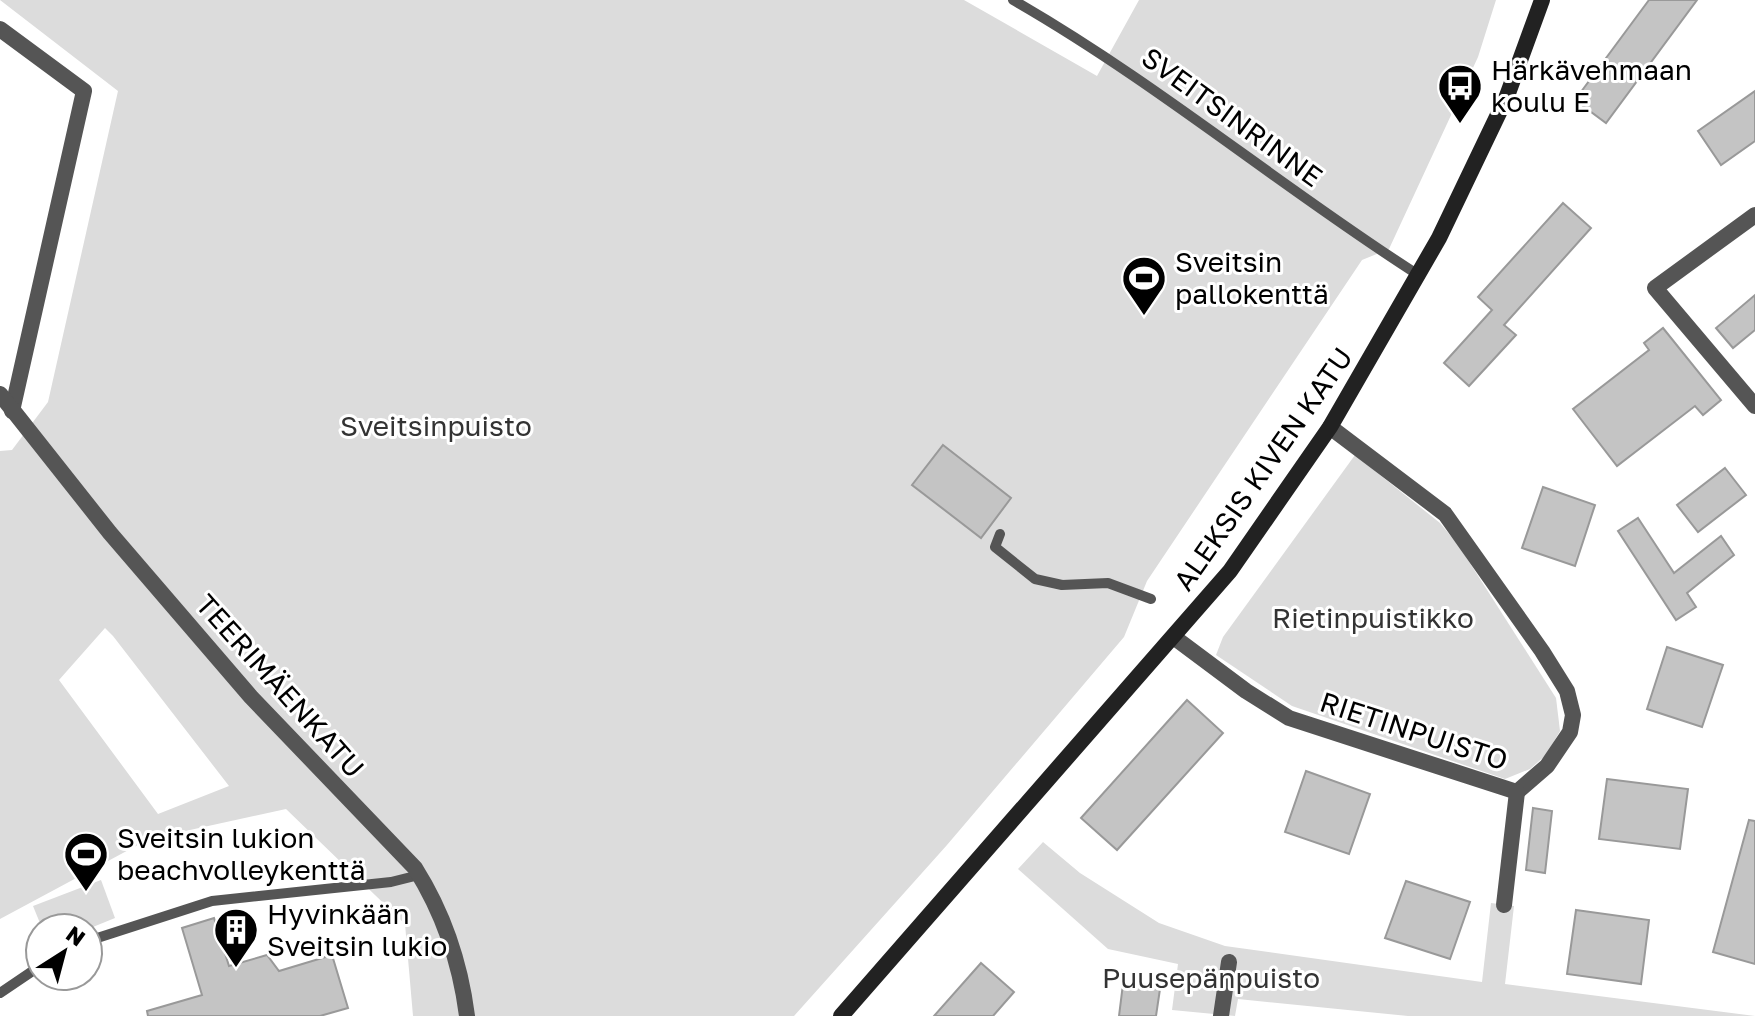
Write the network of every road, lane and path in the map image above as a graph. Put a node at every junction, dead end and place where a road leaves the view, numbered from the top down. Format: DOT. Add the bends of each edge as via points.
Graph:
graph roads {
  1 [pos="1013,0"];
  2 [pos="1542,0"];
  3 [pos="0,29"];
  4 [pos="1755,215"];
  5 [pos="1420,276"];
  6 [pos="0,394"];
  7 [pos="1755,406"];
  8 [pos="12,411"];
  9 [pos="1330,427"];
  10 [pos="1000,534"];
  11 [pos="1151,599"];
  12 [pos="1175,638"];
  13 [pos="1517,792"];
  14 [pos="419,875"];
  15 [pos="1504,905"];
  16 [pos="104,936"];
  17 [pos="1229,962"];
  18 [pos="24,977"];
  19 [pos="0,993"];
  20 [pos="467,1016"];
  21 [pos="841,1016"];
  22 [pos="1221,1016"];
  1 -- 5 [label="lane, SVEITSINRINNE" via="1090,44 1316,208"];
  2 -- 5 [label="street, ALEKSIS KIVEN KATU" via="1507,96"];
  3 -- 8 [label="street" via="84,91"];
  4 -- 7 [label="street" via="1655,288"];
  5 -- 9 [label="street, ALEKSIS KIVEN KATU"];
  6 -- 8 [label="street, TEERIMÄENKATU"];
  8 -- 14 [label="street, TEERIMÄENKATU" via="241,686"];
  9 -- 12 [label="street, ALEKSIS KIVEN KATU" via="1230,571"];
  9 -- 13 [label="street, RIETINPUISTO" via="1445,514 1567,691 1573,715 1570,732 1547,766"];
  10 -- 11 [label="lane" via="995,547 1035,579 1062,585 1108,583"];
  12 -- 13 [label="street, RIETINPUISTO" via="1289,718"];
  12 -- 21 [label="street, ALEKSIS KIVEN KATU"];
  13 -- 15 [label="street"];
  14 -- 16 [label="lane" via="212,901"];
  14 -- 20 [label="street, TEERIMÄENKATU" via="435,899 455,952"];
  17 -- 22 [label="street"];
  18 -- 19 [label="lane"];
}
